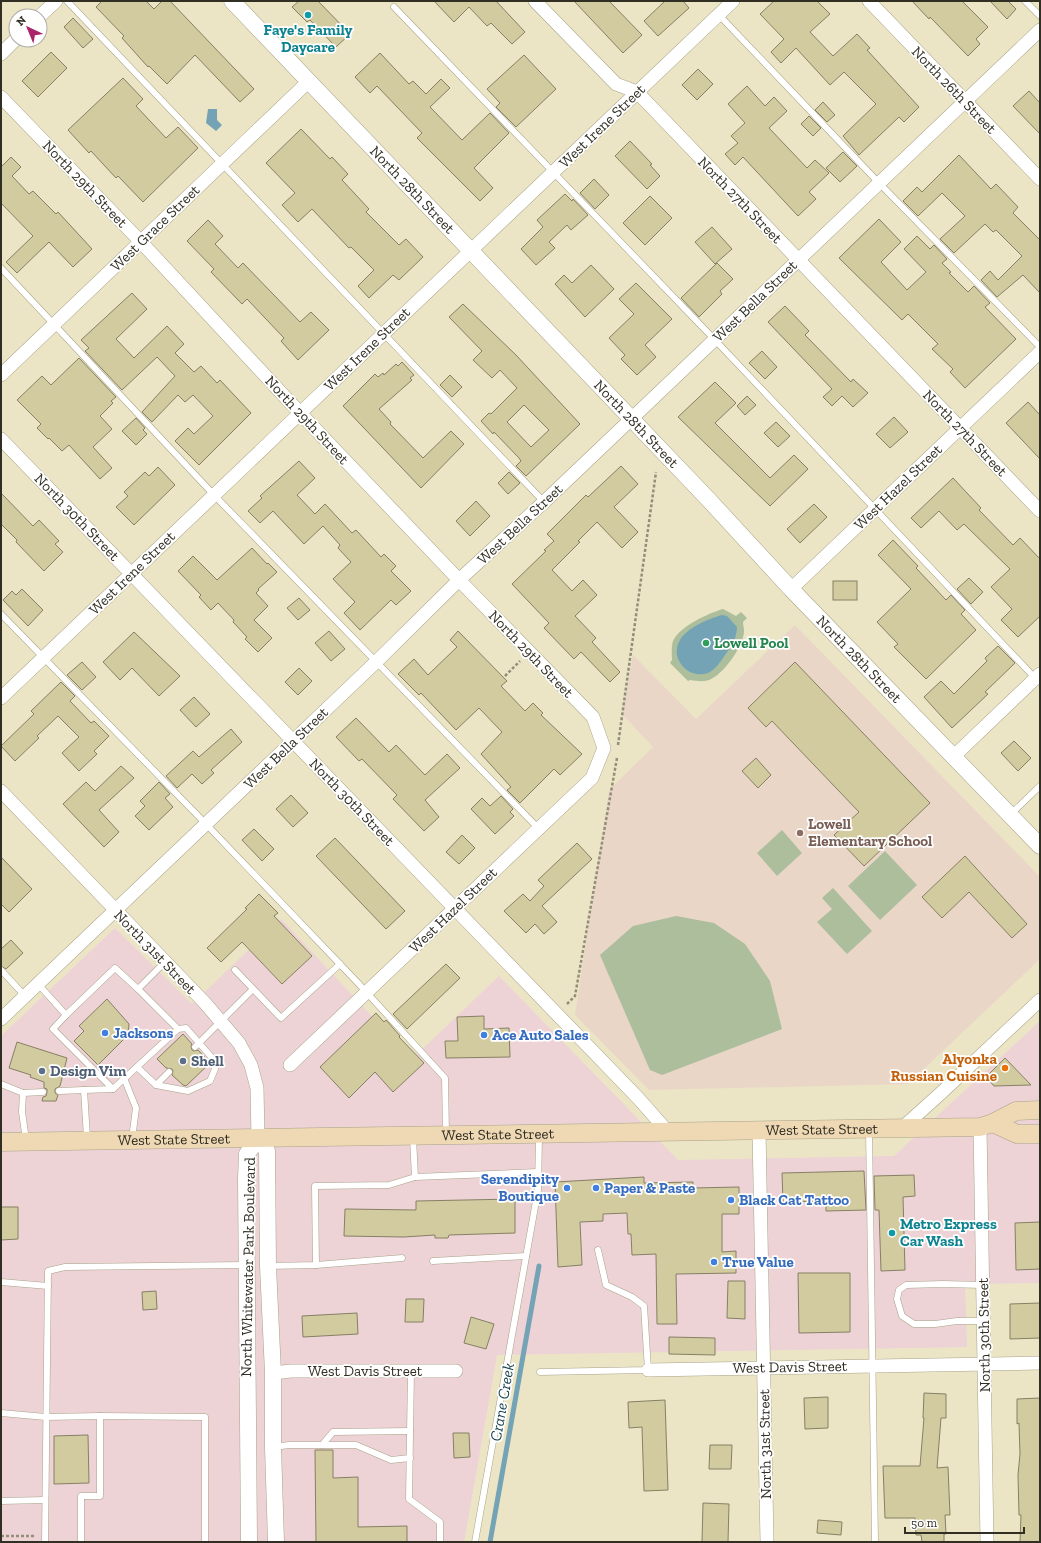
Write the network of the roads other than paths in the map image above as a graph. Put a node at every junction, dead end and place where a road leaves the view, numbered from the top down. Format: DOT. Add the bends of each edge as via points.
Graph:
graph roads {
  1 [pos="56,1"];
  2 [pos="67,1"];
  3 [pos="232,1"];
  4 [pos="535,1"];
  5 [pos="733,1"];
  6 [pos="869,1"];
  7 [pos="1025,1"];
  8 [pos="394,7"];
  9 [pos="48,8"];
  10 [pos="719,14"];
  11 [pos="1040,16"];
  12 [pos="1040,30"];
  13 [pos="309,81"];
  14 [pos="637,92"];
  15 [pos="1,97"];
  16 [pos="965,101"];
  17 [pos="222,164"];
  18 [pos="554,172"];
  19 [pos="1040,179"];
  20 [pos="879,183"];
  21 [pos="141,242"];
  22 [pos="470,251"];
  23 [pos="798,260"];
  24 [pos="1,268"];
  25 [pos="55,324"];
  26 [pos="385,333"];
  27 [pos="715,340"];
  28 [pos="1040,348"];
  29 [pos="1040,352"];
  30 [pos="1,375"];
  31 [pos="300,413"];
  32 [pos="632,419"];
  33 [pos="960,428"];
  34 [pos="1,439"];
  35 [pos="214,495"];
  36 [pos="544,502"];
  37 [pos="875,509"];
  38 [pos="1040,511"];
  39 [pos="131,574"];
  40 [pos="459,580"];
  41 [pos="791,589"];
  42 [pos="1,614"];
  43 [pos="42,658"];
  44 [pos="376,662"];
  45 [pos="1038,676"];
  46 [pos="1,698"];
  47 [pos="293,741"];
  48 [pos="604,748"];
  49 [pos="954,756"];
  50 [pos="1040,786"];
  51 [pos="1,791"];
  52 [pos="1010,815"];
  53 [pos="206,824"];
  54 [pos="538,829"];
  55 [pos="1040,846"];
  56 [pos="455,908"];
  57 [pos="116,910"];
  58 [pos="165,962"];
  59 [pos="340,964"];
  60 [pos="1,970"];
  61 [pos="235,970"];
  62 [pos="38,984"];
  63 [pos="138,989"];
  64 [pos="253,989"];
  65 [pos="367,992"];
  66 [pos="26,996"];
  67 [pos="1040,1000"];
  68 [pos="66,1015"];
  69 [pos="1,1019"];
  70 [pos="220,1021"];
  71 [pos="178,1029"];
  72 [pos="197,1045"];
  73 [pos="290,1065"];
  74 [pos="137,1067"];
  75 [pos="170,1072"];
  76 [pos="124,1078"];
  77 [pos="1,1084"];
  78 [pos="156,1085"];
  79 [pos="112,1089"];
  80 [pos="84,1090"];
  81 [pos="59,1091"];
  82 [pos="23,1092"];
  83 [pos="43,1092"];
  84 [pos="1040,1110"];
  85 [pos="987,1125"];
  86 [pos="901,1128"];
  87 [pos="869,1129"];
  88 [pos="759,1131"];
  89 [pos="668,1132"];
  90 [pos="539,1134"];
  91 [pos="1040,1134"];
  92 [pos="413,1136"];
  93 [pos="446,1136"];
  94 [pos="258,1138"];
  95 [pos="132,1140"];
  96 [pos="87,1141"];
  97 [pos="2,1142"];
  98 [pos="26,1142"];
  99 [pos="538,1172"];
  100 [pos="415,1177"];
  101 [pos="598,1250"];
  102 [pos="526,1256"];
  103 [pos="402,1258"];
  104 [pos="433,1261"];
  105 [pos="246,1265"];
  106 [pos="316,1265"];
  107 [pos="268,1266"];
  108 [pos="1,1282"];
  109 [pos="983,1285"];
  110 [pos="48,1286"];
  111 [pos="983,1321"];
  112 [pos="1040,1362"];
  113 [pos="984,1364"];
  114 [pos="872,1366"];
  115 [pos="764,1368"];
  116 [pos="648,1370"];
  117 [pos="411,1371"];
  118 [pos="456,1371"];
  119 [pos="540,1372"];
  120 [pos="273,1373"];
  121 [pos="1,1413"];
  122 [pos="100,1416"];
  123 [pos="46,1417"];
  124 [pos="410,1431"];
  125 [pos="322,1445"];
  126 [pos="273,1447"];
  127 [pos="410,1458"];
  128 [pos="45,1500"];
  129 [pos="1,1501"];
  130 [pos="45,1542"];
  131 [pos="81,1542"];
  132 [pos="205,1542"];
  133 [pos="249,1542"];
  134 [pos="276,1542"];
  135 [pos="440,1542"];
  136 [pos="475,1542"];
  137 [pos="767,1542"];
  138 [pos="875,1542"];
  139 [pos="987,1542"];
  1 -- 9 [label="street"];
  2 -- 17 [label="lane"];
  3 -- 13 [label="street, North 28th Street"];
  4 -- 14 [label="street, North 27th Street" via="616,84"];
  5 -- 10 [label="street, West Irene Street"];
  6 -- 16 [label="street, North 26th Street"];
  7 -- 11 [label="lane"];
  8 -- 18 [label="lane"];
  10 -- 14 [label="street, West Irene Street"];
  10 -- 20 [label="lane"];
  12 -- 16 [label="street, West Bella Street"];
  13 -- 17 [label="street, West Grace Street"];
  13 -- 22 [label="street, North 28th Street"];
  14 -- 18 [label="street, West Irene Street"];
  14 -- 23 [label="street, North 27th Street"];
  15 -- 21 [label="street, North 29th Street"];
  16 -- 19 [label="street, North 26th Street"];
  16 -- 20 [label="street, West Bella Street"];
  17 -- 21 [label="street, West Grace Street"];
  17 -- 26 [label="lane"];
  18 -- 22 [label="street, West Irene Street"];
  18 -- 27 [label="lane"];
  20 -- 23 [label="street, West Bella Street"];
  20 -- 28 [label="lane"];
  21 -- 25 [label="street, West Grace Street"];
  21 -- 31 [label="street, North 29th Street"];
  22 -- 26 [label="street, West Irene Street"];
  22 -- 32 [label="street, North 28th Street"];
  23 -- 27 [label="street, West Bella Street"];
  23 -- 33 [label="street, North 27th Street"];
  24 -- 25 [label="lane"];
  25 -- 30 [label="street, West Grace Street"];
  25 -- 35 [label="lane"];
  26 -- 31 [label="street, West Irene Street"];
  26 -- 36 [label="lane"];
  27 -- 32 [label="street, West Bella Street"];
  27 -- 37 [label="lane"];
  29 -- 33 [label="street, West Hazel Street"];
  31 -- 35 [label="street, West Irene Street"];
  31 -- 40 [label="street, North 29th Street"];
  32 -- 36 [label="street, West Bella Street"];
  32 -- 41 [label="street, North 28th Street"];
  33 -- 37 [label="street, West Hazel Street"];
  33 -- 38 [label="street, North 27th Street"];
  34 -- 39 [label="street, North 30th Street"];
  35 -- 39 [label="street, West Irene Street"];
  35 -- 44 [label="lane"];
  36 -- 40 [label="street, West Bella Street"];
  37 -- 41 [label="street, West Hazel Street"];
  37 -- 45 [label="lane"];
  39 -- 43 [label="street, West Irene Street"];
  39 -- 47 [label="street, North 30th Street"];
  40 -- 44 [label="street, West Bella Street"];
  40 -- 48 [label="street, North 29th Street" via="593,717"];
  41 -- 49 [label="street, North 28th Street"];
  42 -- 43 [label="lane"];
  43 -- 46 [label="street, West Irene Street"];
  43 -- 53 [label="lane"];
  44 -- 47 [label="street, West Bella Street"];
  44 -- 54 [label="lane"];
  45 -- 49 [label="street"];
  47 -- 53 [label="street, West Bella Street"];
  47 -- 56 [label="street, North 30th Street"];
  48 -- 54 [label="street, West Hazel Street" via="592,778"];
  49 -- 52 [label="street, North 28th Street"];
  50 -- 52 [label="lane"];
  51 -- 57 [label="street, North 31st Street"];
  52 -- 55 [label="street, North 28th Street"];
  53 -- 57 [label="street, West Bella Street"];
  53 -- 59 [label="lane"];
  54 -- 56 [label="street, West Hazel Street"];
  56 -- 65 [label="street, West Hazel Street"];
  56 -- 89 [label="street, North 30th Street"];
  57 -- 58 [label="street, North 31st Street"];
  57 -- 62 [label="street, West Bella Street"];
  58 -- 63 [label="lane"];
  58 -- 70 [label="street, North 31st Street"];
  59 -- 64 [label="lane" via="281,1018"];
  59 -- 65 [label="lane"];
  60 -- 66 [label="lane"];
  61 -- 64 [label="lane"];
  62 -- 66 [label="street, West Bella Street"];
  62 -- 68 [label="lane"];
  63 -- 68 [label="lane" via="115,968"];
  63 -- 71 [label="lane"];
  64 -- 70 [label="lane"];
  65 -- 73 [label="street, West Hazel Street"];
  65 -- 93 [label="lane" via="445,1078"];
  66 -- 69 [label="street, West Bella Street"];
  67 -- 86 [label="street"];
  68 -- 79 [label="lane" via="53,1029"];
  70 -- 72 [label="lane"];
  70 -- 94 [label="street, North 31st Street" via="239,1043 250,1065 257,1088"];
  71 -- 72 [label="lane" via="186,1028"];
  71 -- 74 [label="lane"];
  72 -- 78 [label="lane" via="214,1060 215,1069 210,1081 188,1091"];
  74 -- 76 [label="lane"];
  74 -- 78 [label="lane"];
  75 -- 78 [label="lane"];
  76 -- 79 [label="lane"];
  76 -- 95 [label="lane" via="136,1108"];
  77 -- 82 [label="lane"];
  79 -- 80 [label="lane"];
  80 -- 81 [label="lane"];
  80 -- 96 [label="lane"];
  82 -- 83 [label="lane"];
  82 -- 98 [label="lane" via="22,1112"];
  84 -- 85 [label="main road, West State Street" via="1016,1111"];
  85 -- 86 [label="main road, West State Street"];
  85 -- 91 [label="main road, West State Street" via="1017,1134"];
  85 -- 109 [label="street, North 30th Street"];
  86 -- 87 [label="main road, West State Street"];
  87 -- 88 [label="main road, West State Street"];
  87 -- 114 [label="lane"];
  88 -- 89 [label="main road, West State Street"];
  88 -- 115 [label="street, North 31st Street"];
  89 -- 90 [label="main road, West State Street"];
  90 -- 93 [label="main road, West State Street"];
  90 -- 99 [label="lane"];
  92 -- 93 [label="main road, West State Street"];
  92 -- 94 [label="main road, West State Street"];
  92 -- 100 [label="lane"];
  94 -- 95 [label="main road, West State Street"];
  94 -- 105 [label="street, North Whitewater Park Boulevard" via="247,1154"];
  94 -- 107 [label="street, North Whitewater Park Boulevard" via="267,1151"];
  95 -- 96 [label="main road, West State Street"];
  96 -- 98 [label="main road, West State Street"];
  97 -- 98 [label="main road, West State Street"];
  99 -- 100 [label="lane"];
  99 -- 102 [label="lane" via="538,1190"];
  100 -- 106 [label="lane" via="389,1184 315,1186"];
  101 -- 116 [label="lane" via="606,1285 632,1297 644,1306"];
  102 -- 104 [label="lane"];
  102 -- 136 [label="lane"];
  103 -- 106 [label="lane"];
  105 -- 110 [label="lane" via="65,1268 48,1271"];
  105 -- 133 [label="street, North Whitewater Park Boulevard"];
  106 -- 107 [label="lane"];
  107 -- 120 [label="street, North Whitewater Park Boulevard"];
  108 -- 110 [label="lane"];
  109 -- 111 [label="street, North 30th Street"];
  109 -- 111 [label="lane" via="906,1285 899,1290 897,1299 902,1316 914,1324"];
  110 -- 123 [label="lane"];
  111 -- 113 [label="street, North 30th Street"];
  112 -- 113 [label="street, West Davis Street"];
  113 -- 114 [label="street, West Davis Street"];
  113 -- 139 [label="street, North 30th Street"];
  114 -- 115 [label="street, West Davis Street"];
  114 -- 138 [label="lane"];
  115 -- 116 [label="street, West Davis Street"];
  115 -- 137 [label="street, North 31st Street"];
  116 -- 119 [label="lane, West Davis Street"];
  117 -- 118 [label="street, West Davis Street"];
  117 -- 120 [label="street, West Davis Street"];
  117 -- 124 [label="lane"];
  120 -- 126 [label="street, North Whitewater Park Boulevard"];
  121 -- 123 [label="lane"];
  122 -- 123 [label="lane"];
  122 -- 131 [label="lane" via="100,1496 81,1496"];
  122 -- 132 [label="lane" via="205,1417"];
  123 -- 128 [label="lane"];
  124 -- 125 [label="lane" via="334,1432"];
  124 -- 127 [label="lane"];
  125 -- 126 [label="lane"];
  125 -- 127 [label="lane" via="356,1444 391,1460"];
  126 -- 134 [label="street, North Whitewater Park Boulevard"];
  127 -- 135 [label="lane" via="409,1499 440,1522"];
  128 -- 129 [label="lane"];
  128 -- 130 [label="lane"];
}
